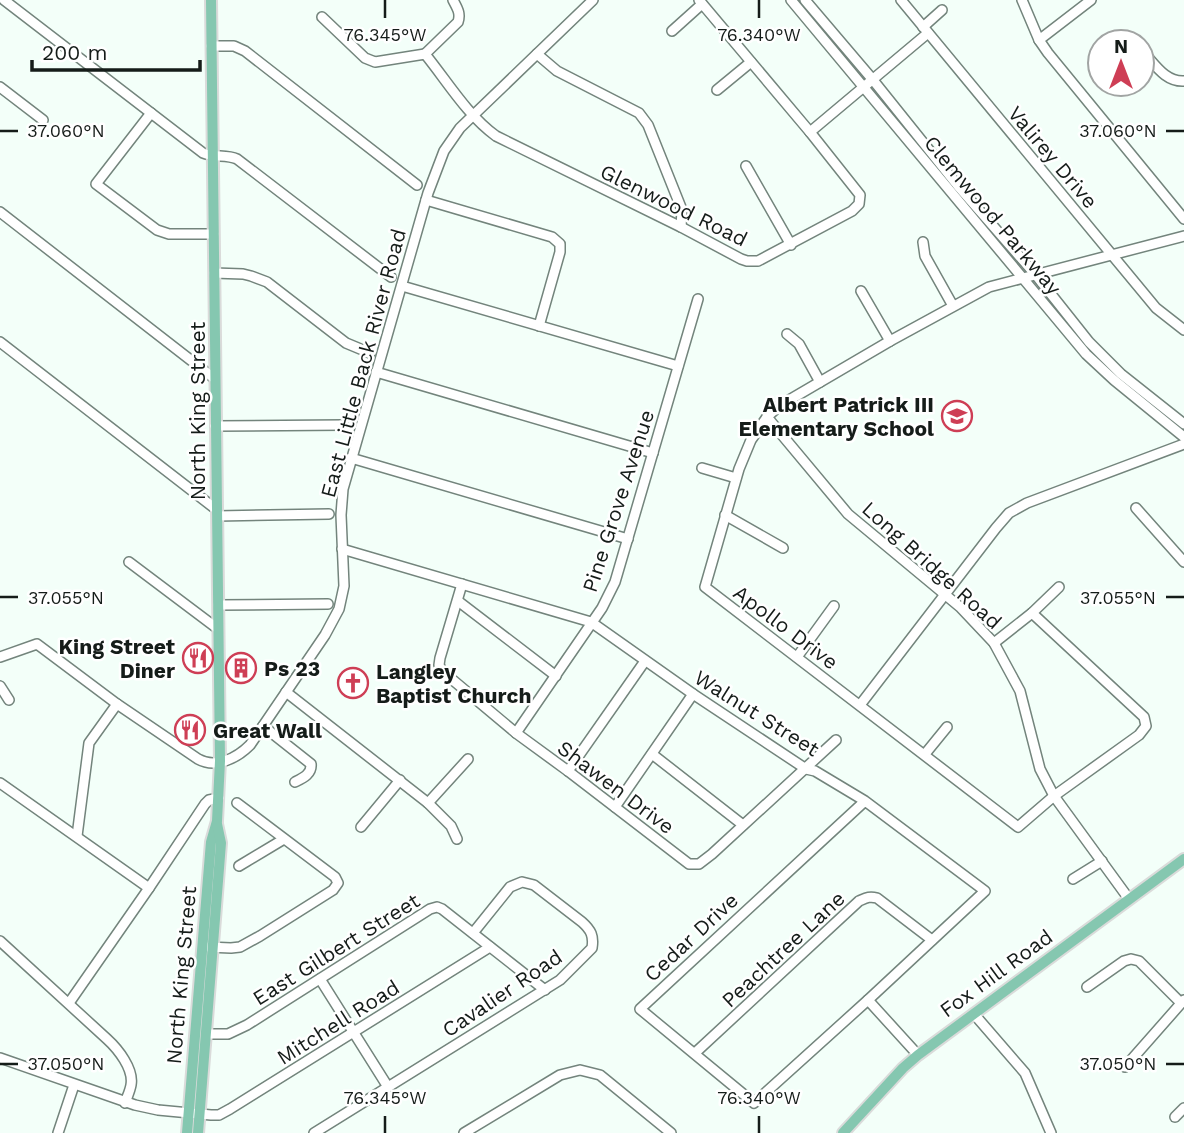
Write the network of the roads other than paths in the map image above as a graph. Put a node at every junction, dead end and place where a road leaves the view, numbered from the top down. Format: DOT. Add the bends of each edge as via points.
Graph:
graph roads {
  1 [pos="4,0"];
  2 [pos="211,0"];
  3 [pos="453,0"];
  4 [pos="593,0"];
  5 [pos="791,0"];
  6 [pos="805,0"];
  7 [pos="901,0"];
  8 [pos="1022,0"];
  9 [pos="1091,0"];
  10 [pos="701,2"];
  11 [pos="942,10"];
  12 [pos="322,17"];
  13 [pos="925,30"];
  14 [pos="672,31"];
  15 [pos="1039,40"];
  16 [pos="211,46"];
  17 [pos="425,54"];
  18 [pos="537,54"];
  19 [pos="751,62"];
  20 [pos="1156,67"];
  21 [pos="873,80"];
  22 [pos="1184,81"];
  23 [pos="0,87"];
  24 [pos="865,88"];
  25 [pos="717,90"];
  26 [pos="151,113"];
  27 [pos="472,115"];
  28 [pos="43,120"];
  29 [pos="810,132"];
  30 [pos="213,156"];
  31 [pos="746,166"];
  32 [pos="417,185"];
  33 [pos="426,200"];
  34 [pos="0,212"];
  35 [pos="1184,219"];
  36 [pos="681,227"];
  37 [pos="214,234"];
  38 [pos="1184,236"];
  39 [pos="923,242"];
  40 [pos="791,245"];
  41 [pos="1111,254"];
  42 [pos="214,274"];
  43 [pos="1035,274"];
  44 [pos="391,276"];
  45 [pos="1023,278"];
  46 [pos="401,286"];
  47 [pos="860,291"];
  48 [pos="698,299"];
  49 [pos="953,306"];
  50 [pos="539,326"];
  51 [pos="1184,330"];
  52 [pos="787,334"];
  53 [pos="890,341"];
  54 [pos="0,342"];
  55 [pos="370,353"];
  56 [pos="678,366"];
  57 [pos="376,372"];
  58 [pos="215,380"];
  59 [pos="820,382"];
  60 [pos="767,417"];
  61 [pos="1184,424"];
  62 [pos="343,425"];
  63 [pos="215,426"];
  64 [pos="1184,437"];
  65 [pos="1184,444"];
  66 [pos="653,453"];
  67 [pos="351,458"];
  68 [pos="702,468"];
  69 [pos="736,478"];
  70 [pos="1136,508"];
  71 [pos="217,513"];
  72 [pos="330,514"];
  73 [pos="726,515"];
  74 [pos="628,539"];
  75 [pos="783,548"];
  76 [pos="342,549"];
  77 [pos="129,562"];
  78 [pos="1184,562"];
  79 [pos="461,584"];
  80 [pos="1059,587"];
  81 [pos="945,595"];
  82 [pos="458,601"];
  83 [pos="328,604"];
  84 [pos="218,605"];
  85 [pos="834,606"];
  86 [pos="1032,613"];
  87 [pos="591,622"];
  88 [pos="218,629"];
  89 [pos="994,643"];
  90 [pos="0,657"];
  91 [pos="797,657"];
  92 [pos="645,661"];
  93 [pos="556,676"];
  94 [pos="0,686"];
  95 [pos="286,691"];
  96 [pos="693,694"];
  97 [pos="9,700"];
  98 [pos="117,704"];
  99 [pos="860,705"];
  100 [pos="263,726"];
  101 [pos="947,727"];
  102 [pos="516,733"];
  103 [pos="836,740"];
  104 [pos="652,754"];
  105 [pos="925,754"];
  106 [pos="468,759"];
  107 [pos="220,761"];
  108 [pos="806,769"];
  109 [pos="568,771"];
  110 [pos="400,780"];
  111 [pos="295,782"];
  112 [pos="0,783"];
  113 [pos="1054,796"];
  114 [pos="219,798"];
  115 [pos="865,801"];
  116 [pos="237,803"];
  117 [pos="428,803"];
  118 [pos="615,807"];
  119 [pos="743,825"];
  120 [pos="361,827"];
  121 [pos="76,836"];
  122 [pos="284,839"];
  123 [pos="457,839"];
  124 [pos="1184,859"];
  125 [pos="1102,861"];
  126 [pos="239,866"];
  127 [pos="1073,879"];
  128 [pos="149,888"];
  129 [pos="1129,899"];
  130 [pos="473,933"];
  131 [pos="932,940"];
  132 [pos="0,941"];
  133 [pos="208,947"];
  134 [pos="490,947"];
  135 [pos="320,979"];
  136 [pos="1087,988"];
  137 [pos="545,989"];
  138 [pos="869,1000"];
  139 [pos="1183,1002"];
  140 [pos="69,1003"];
  141 [pos="974,1014"];
  142 [pos="354,1032"];
  143 [pos="206,1034"];
  144 [pos="695,1053"];
  145 [pos="918,1055"];
  146 [pos="0,1058"];
  147 [pos="1125,1067"];
  148 [pos="74,1085"];
  149 [pos="388,1087"];
  150 [pos="125,1102"];
  151 [pos="1184,1108"];
  152 [pos="194,1114"];
  153 [pos="1175,1117"];
  154 [pos="58,1133"];
  155 [pos="187,1133"];
  156 [pos="198,1133"];
  157 [pos="314,1133"];
  158 [pos="464,1133"];
  159 [pos="671,1133"];
  160 [pos="842,1133"];
  161 [pos="1051,1133"];
  1 -- 26 [label="street"];
  2 -- 16 [label="main road, North King Street"];
  3 -- 17 [label="street" via="458,22"];
  4 -- 18 [label="street, East Little Back River Road"];
  5 -- 24 [label="street, Clemwood Parkway"];
  6 -- 21 [label="street, Clemwood Parkway"];
  7 -- 13 [label="street, Valirey Drive"];
  8 -- 15 [label="street"];
  9 -- 15 [label="street"];
  10 -- 14 [label="street"];
  10 -- 19 [label="street"];
  11 -- 13 [label="street"];
  12 -- 17 [label="street" via="375,62"];
  13 -- 21 [label="street"];
  13 -- 41 [label="street, Valirey Drive"];
  15 -- 35 [label="street"];
  16 -- 30 [label="main road, North King Street"];
  16 -- 32 [label="street" via="245,51"];
  17 -- 27 [label="street, Glenwood Road"];
  18 -- 27 [label="street, East Little Back River Road"];
  18 -- 36 [label="street" via="557,71 639,113 682,210"];
  19 -- 25 [label="street"];
  19 -- 29 [label="street"];
  20 -- 22 [label="street" via="1169,79"];
  21 -- 24 [label="street"];
  21 -- 43 [label="street, Clemwood Parkway"];
  23 -- 28 [label="street"];
  24 -- 29 [label="street"];
  24 -- 45 [label="street, Clemwood Parkway"];
  26 -- 30 [label="street"];
  26 -- 37 [label="street" via="96,184 157,230"];
  27 -- 33 [label="street, East Little Back River Road" via="443,151"];
  27 -- 36 [label="street, Glenwood Road" via="496,136"];
  29 -- 40 [label="street, Glenwood Road" via="857,189 860,201 857,208"];
  30 -- 37 [label="main road, North King Street"];
  30 -- 44 [label="street" via="237,159"];
  31 -- 40 [label="street"];
  33 -- 46 [label="street, East Little Back River Road"];
  33 -- 50 [label="street" via="552,237 560,244"];
  34 -- 58 [label="street"];
  36 -- 40 [label="street, Glenwood Road" via="753,262"];
  37 -- 42 [label="main road, North King Street"];
  38 -- 41 [label="street, Apollo Drive"];
  39 -- 49 [label="street" via="925,256"];
  41 -- 43 [label="street, Apollo Drive"];
  41 -- 51 [label="street, Valirey Drive" via="1156,309"];
  42 -- 55 [label="street" via="243,274 267,282 346,342"];
  42 -- 58 [label="main road, North King Street"];
  43 -- 45 [label="street, Apollo Drive"];
  43 -- 61 [label="street, Clemwood Parkway" via="1099,353"];
  45 -- 49 [label="street, Apollo Drive" via="989,287"];
  45 -- 64 [label="street, Clemwood Parkway" via="1102,370"];
  46 -- 50 [label="street"];
  46 -- 57 [label="street, East Little Back River Road"];
  47 -- 53 [label="street"];
  48 -- 56 [label="street, Pine Grove Avenue"];
  49 -- 53 [label="street, Apollo Drive"];
  50 -- 56 [label="street"];
  52 -- 59 [label="street" via="799,344"];
  53 -- 59 [label="street, Apollo Drive"];
  54 -- 71 [label="street"];
  56 -- 66 [label="street, Pine Grove Avenue"];
  57 -- 66 [label="street"];
  57 -- 67 [label="street, East Little Back River Road"];
  58 -- 63 [label="main road, North King Street"];
  59 -- 60 [label="street, Apollo Drive"];
  60 -- 69 [label="street, Apollo Drive" via="751,440"];
  60 -- 81 [label="street, Long Bridge Road" via="848,514"];
  62 -- 63 [label="street"];
  63 -- 71 [label="main road, North King Street"];
  65 -- 81 [label="street" via="1009,513"];
  66 -- 74 [label="street, Pine Grove Avenue"];
  67 -- 74 [label="street"];
  67 -- 76 [label="street, East Little Back River Road" via="342,502"];
  68 -- 69 [label="street"];
  69 -- 73 [label="street, Apollo Drive"];
  70 -- 78 [label="street"];
  71 -- 72 [label="street"];
  71 -- 84 [label="main road, North King Street"];
  73 -- 75 [label="street"];
  73 -- 91 [label="street, Apollo Drive" via="705,587"];
  74 -- 87 [label="street, Pine Grove Avenue" via="615,582"];
  76 -- 79 [label="street, Walnut Street"];
  76 -- 95 [label="street, East Little Back River Road" via="344,586 339,610"];
  77 -- 88 [label="street"];
  79 -- 82 [label="street, Shawen Drive"];
  79 -- 87 [label="street, Walnut Street"];
  80 -- 86 [label="street"];
  81 -- 89 [label="street, Long Bridge Road"];
  81 -- 99 [label="street"];
  82 -- 93 [label="street"];
  82 -- 102 [label="street, Shawen Drive" via="439,665"];
  83 -- 84 [label="street"];
  84 -- 88 [label="main road, North King Street"];
  85 -- 91 [label="street"];
  86 -- 89 [label="street"];
  86 -- 113 [label="street" via="1146,722 1139,735"];
  87 -- 92 [label="street, Walnut Street"];
  87 -- 93 [label="street, Pine Grove Avenue"];
  88 -- 107 [label="main road, North King Street"];
  89 -- 113 [label="street, Long Bridge Road" via="1020,691 1040,769"];
  90 -- 98 [label="street" via="37,644"];
  91 -- 99 [label="street, Apollo Drive"];
  92 -- 96 [label="street, Walnut Street"];
  92 -- 109 [label="street"];
  93 -- 102 [label="street, Pine Grove Avenue"];
  94 -- 97 [label="street"];
  95 -- 100 [label="street, East Little Back River Road"];
  95 -- 110 [label="street"];
  96 -- 104 [label="street"];
  96 -- 108 [label="street, Walnut Street"];
  98 -- 107 [label="street" via="203,762"];
  98 -- 121 [label="street" via="89,743"];
  99 -- 105 [label="street, Apollo Drive"];
  100 -- 107 [label="street, East Little Back River Road" via="246,749"];
  100 -- 111 [label="street" via="309,761 307,775"];
  101 -- 105 [label="street"];
  102 -- 109 [label="street, Shawen Drive"];
  103 -- 108 [label="street, Shawen Drive"];
  104 -- 118 [label="street"];
  104 -- 119 [label="street"];
  105 -- 113 [label="street, Apollo Drive" via="1018,827"];
  106 -- 117 [label="street"];
  107 -- 114 [label="main road, North King Street"];
  108 -- 115 [label="street, Walnut Street"];
  108 -- 119 [label="street, Shawen Drive"];
  109 -- 118 [label="street, Shawen Drive"];
  110 -- 117 [label="street"];
  110 -- 120 [label="street"];
  112 -- 121 [label="street"];
  113 -- 125 [label="street, Long Bridge Road"];
  114 -- 128 [label="street" via="205,804"];
  114 -- 133 [label="main road, North King Street" via="211,842"];
  115 -- 131 [label="street, Walnut Street" via="985,891"];
  115 -- 144 [label="street, Cedar Drive" via="640,1009"];
  116 -- 122 [label="street"];
  117 -- 123 [label="street"];
  118 -- 119 [label="street, Shawen Drive" via="694,865"];
  121 -- 128 [label="street"];
  122 -- 126 [label="street"];
  122 -- 133 [label="street" via="334,877 336,887 247,943"];
  124 -- 129 [label="main road, Fox Hill Road"];
  125 -- 127 [label="street"];
  125 -- 129 [label="street, Long Bridge Road"];
  128 -- 140 [label="street"];
  129 -- 141 [label="main road, Fox Hill Road"];
  130 -- 134 [label="street, East Gilbert Street"];
  130 -- 135 [label="street, East Gilbert Street" via="442,909 430,909"];
  130 -- 137 [label="street, Cavalier Road" via="510,887 522,882 534,885 582,922 593,935 592,948"];
  131 -- 138 [label="street, Walnut Street"];
  131 -- 144 [label="street, Peachtree Lane" via="877,898 865,898"];
  132 -- 140 [label="street"];
  133 -- 143 [label="main road, North King Street"];
  133 -- 152 [label="main road, North King Street"];
  134 -- 137 [label="street, East Gilbert Street"];
  134 -- 142 [label="street, Mitchell Road"];
  135 -- 142 [label="street"];
  135 -- 143 [label="street, East Gilbert Street" via="247,1025 228,1034"];
  136 -- 139 [label="street" via="1131,959 1139,961"];
  137 -- 149 [label="street, Cavalier Road"];
  138 -- 144 [label="street, Cedar Drive" via="754,1103"];
  138 -- 145 [label="street"];
  139 -- 147 [label="street"];
  140 -- 150 [label="street" via="123,1058 132,1082"];
  141 -- 145 [label="main road, Fox Hill Road"];
  141 -- 161 [label="street" via="1025,1073"];
  142 -- 149 [label="street"];
  142 -- 152 [label="street, Mitchell Road" via="226,1112"];
  143 -- 152 [label="main road, North King Street"];
  145 -- 160 [label="main road, Fox Hill Road"];
  146 -- 148 [label="street, Mitchell Road"];
  148 -- 150 [label="street, Mitchell Road"];
  148 -- 154 [label="street"];
  149 -- 157 [label="street, Cavalier Road"];
  150 -- 152 [label="street, Mitchell Road"];
  151 -- 153 [label="street"];
  152 -- 155 [label="main road, North King Street"];
  152 -- 156 [label="main road, North King Street"];
  158 -- 159 [label="street" via="560,1075 580,1070 600,1075"];
}
